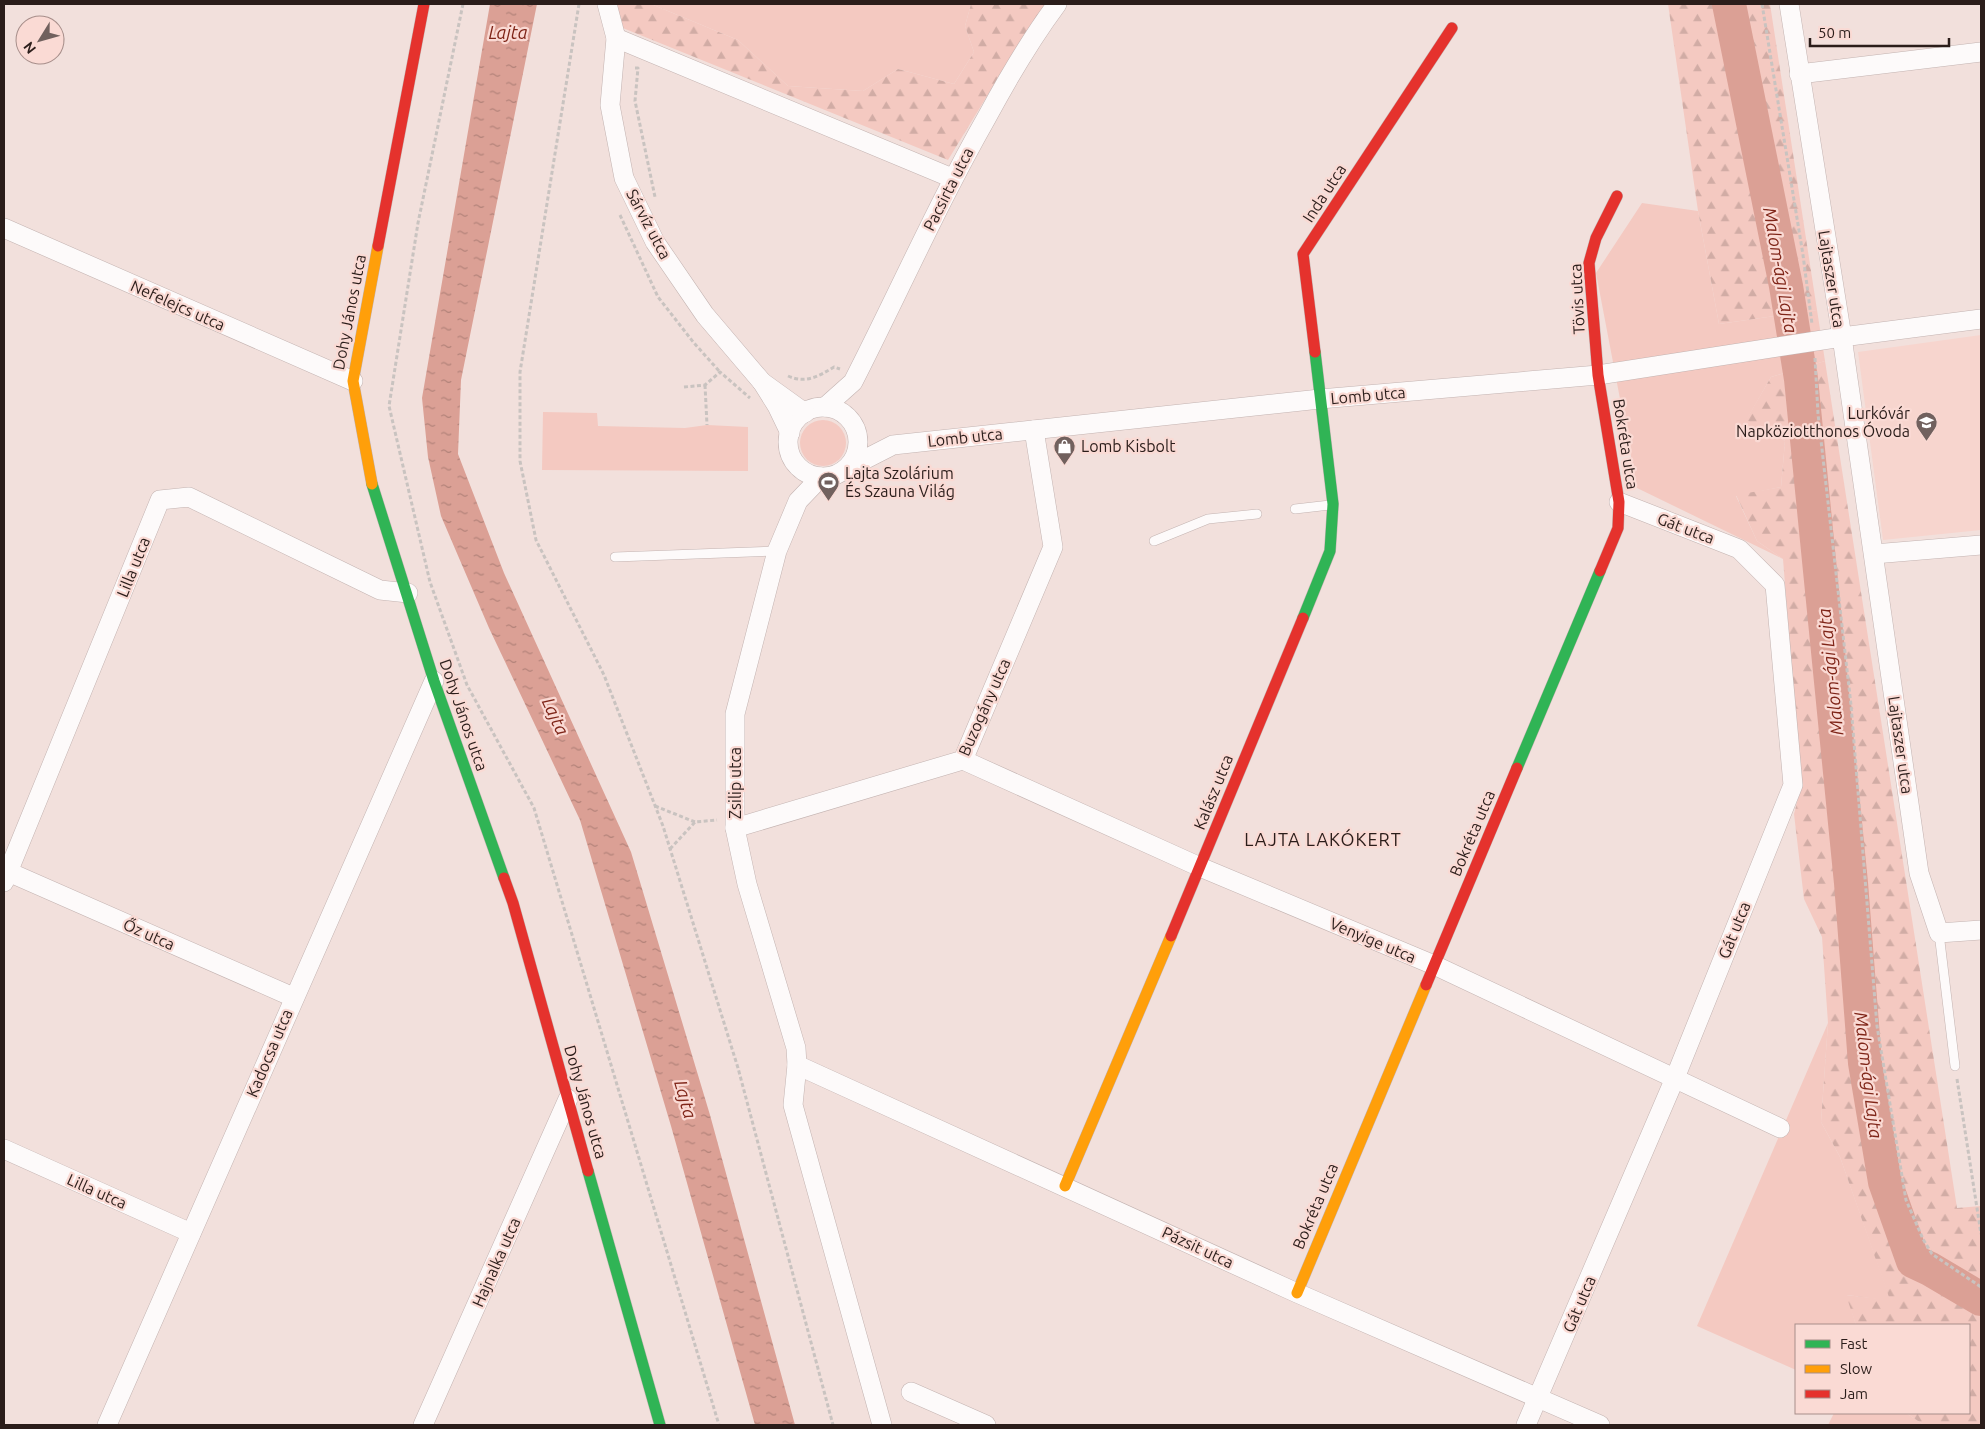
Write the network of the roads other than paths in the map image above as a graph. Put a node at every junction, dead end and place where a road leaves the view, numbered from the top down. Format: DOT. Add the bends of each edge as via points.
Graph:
graph roads {
  1 [pos="424,4"];
  2 [pos="607,4"];
  3 [pos="1057,4"];
  4 [pos="1789,4"];
  5 [pos="1452,28"];
  6 [pos="616,38"];
  7 [pos="1981,52"];
  8 [pos="1799,74"];
  9 [pos="952,178"];
  10 [pos="1617,196"];
  11 [pos="4,228"];
  12 [pos="1981,319"];
  13 [pos="1842,337"];
  14 [pos="1598,375"];
  15 [pos="854,379"];
  16 [pos="353,381"];
  17 [pos="766,387"];
  18 [pos="1320,399"];
  19 [pos="825,407"];
  20 [pos="805,413"];
  21 [pos="853,425"];
  22 [pos="1034,430"];
  23 [pos="790,433"];
  24 [pos="893,445"];
  25 [pos="797,465"];
  26 [pos="846,469"];
  27 [pos="821,477"];
  28 [pos="798,501"];
  29 [pos="1619,502"];
  30 [pos="1333,504"];
  31 [pos="1295,509"];
  32 [pos="1256,514"];
  33 [pos="1154,541"];
  34 [pos="1981,545"];
  35 [pos="777,551"];
  36 [pos="1874,554"];
  37 [pos="615,557"];
  38 [pos="408,593"];
  39 [pos="434,681"];
  40 [pos="963,760"];
  41 [pos="735,823"];
  42 [pos="1200,867"];
  43 [pos="5,875"];
  44 [pos="1981,930"];
  45 [pos="1939,933"];
  46 [pos="1434,965"];
  47 [pos="293,997"];
  48 [pos="797,1066"];
  49 [pos="1955,1066"];
  50 [pos="1675,1078"];
  51 [pos="568,1099"];
  52 [pos="1780,1128"];
  53 [pos="4,1149"];
  54 [pos="1065,1186"];
  55 [pos="191,1232"];
  56 [pos="1297,1293"];
  57 [pos="910,1392"];
  58 [pos="1539,1398"];
  59 [pos="106,1425"];
  60 [pos="423,1425"];
  61 [pos="660,1425"];
  62 [pos="882,1425"];
  63 [pos="986,1425"];
  64 [pos="1526,1425"];
  65 [pos="1600,1425"];
  1 -- 16 [label="street, Dohy János utca"];
  2 -- 6 [label="street, Sárvíz utca"];
  3 -- 9 [label="street, Pacsirta utca" via="1002,89"];
  4 -- 8 [label="street, Lajtaszer utca"];
  5 -- 18 [label="street, Inda utca" via="1303,254"];
  6 -- 9 [label="street"];
  6 -- 17 [label="street, Sárvíz utca" via="610,105 624,178 655,242 704,315"];
  7 -- 8 [label="street"];
  8 -- 13 [label="street, Lajtaszer utca"];
  9 -- 15 [label="street, Pacsirta utca"];
  10 -- 14 [label="street, Tövis utca" via="1596,238 1589,264"];
  11 -- 16 [label="street, Nefelejcs utca"];
  12 -- 13 [label="street, Lomb utca"];
  13 -- 14 [label="street, Lomb utca"];
  13 -- 36 [label="street, Lajtaszer utca"];
  14 -- 18 [label="street, Lomb utca"];
  14 -- 29 [label="street, Bokréta utca"];
  15 -- 19 [label="street"];
  15 -- 21 [label="street"];
  16 -- 38 [label="street, Dohy János utca" via="372,484"];
  17 -- 20 [label="street"];
  17 -- 23 [label="street"];
  18 -- 22 [label="street, Lomb utca"];
  18 -- 30 [label="street, Kalász utca"];
  19 -- 20 [label="street"];
  19 -- 21 [label="street" via="838,410"];
  20 -- 23 [label="street"];
  21 -- 24 [label="street"];
  21 -- 26 [label="street" via="858,446"];
  22 -- 24 [label="street, Lomb utca"];
  22 -- 40 [label="street, Buzogány utca" via="1053,547"];
  23 -- 25 [label="street" via="790,453"];
  24 -- 26 [label="street"];
  25 -- 27 [label="street"];
  25 -- 28 [label="street"];
  26 -- 27 [label="street"];
  27 -- 28 [label="street"];
  28 -- 35 [label="street, Zsilip utca"];
  29 -- 46 [label="street, Bokréta utca" via="1618,528"];
  29 -- 50 [label="street, Gát utca" via="1739,549 1775,585 1793,785"];
  30 -- 31 [label="lane"];
  30 -- 42 [label="street, Kalász utca" via="1330,551"];
  32 -- 33 [label="lane" via="1208,519"];
  34 -- 36 [label="street"];
  35 -- 37 [label="lane"];
  35 -- 41 [label="street, Zsilip utca" via="735,714"];
  36 -- 45 [label="street, Lajtaszer utca" via="1918,872"];
  38 -- 39 [label="street, Dohy János utca"];
  38 -- 43 [label="street, Lilla utca" via="380,590 190,497 160,500"];
  39 -- 47 [label="street, Kadocsa utca"];
  39 -- 51 [label="street, Dohy János utca" via="512,904"];
  40 -- 41 [label="street, Buzogány utca"];
  40 -- 42 [label="street, Venyige utca"];
  41 -- 48 [label="street, Zsilip utca" via="747,884 796,1048"];
  42 -- 46 [label="street, Venyige utca"];
  42 -- 54 [label="street, Kalász utca"];
  43 -- 47 [label="street, Őz utca"];
  44 -- 45 [label="street"];
  45 -- 49 [label="lane"];
  46 -- 50 [label="street, Venyige utca"];
  46 -- 56 [label="street, Bokréta utca"];
  47 -- 55 [label="street, Kadocsa utca"];
  48 -- 54 [label="street, Pázsit utca"];
  48 -- 62 [label="street, Zsilip utca" via="793,1105"];
  50 -- 52 [label="street, Venyige utca"];
  50 -- 58 [label="street, Gát utca"];
  51 -- 60 [label="street, Hajnalka utca"];
  51 -- 61 [label="street, Dohy János utca"];
  53 -- 55 [label="street, Lilla utca"];
  54 -- 56 [label="street, Pázsit utca"];
  55 -- 59 [label="street, Kadocsa utca"];
  56 -- 58 [label="street, Pázsit utca"];
  57 -- 63 [label="street"];
  58 -- 64 [label="street, Gát utca"];
  58 -- 65 [label="street, Pázsit utca"];
}
